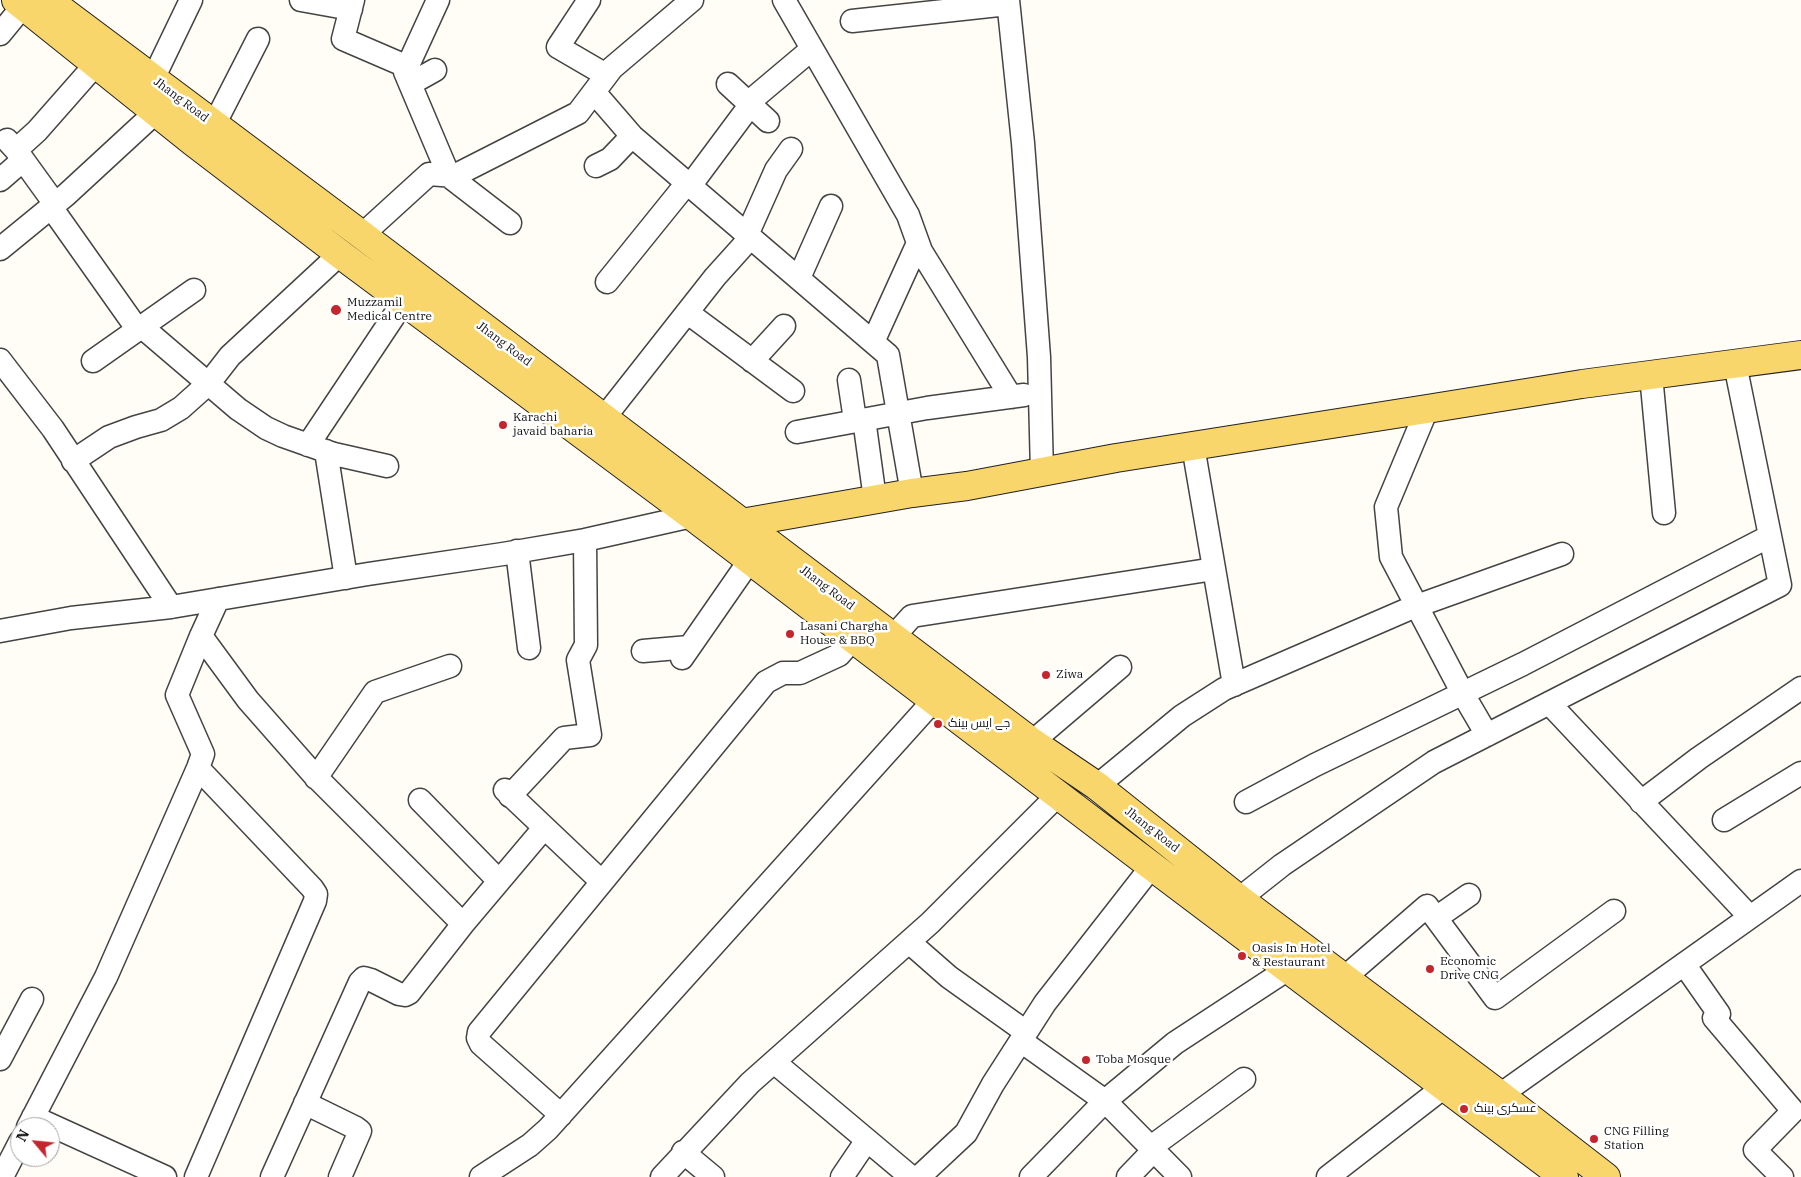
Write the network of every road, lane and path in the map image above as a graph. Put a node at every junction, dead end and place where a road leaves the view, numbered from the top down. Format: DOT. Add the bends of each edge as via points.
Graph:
graph roads {
  1 [pos="191,0"];
  2 [pos="301,0"];
  3 [pos="438,0"];
  4 [pos="589,0"];
  5 [pos="692,0"];
  6 [pos="784,0"];
  7 [pos="29,2"];
  8 [pos="1008,2"];
  9 [pos="352,5"];
  10 [pos="852,21"];
  11 [pos="0,34"];
  12 [pos="258,39"];
  13 [pos="812,49"];
  14 [pos="96,64"];
  15 [pos="435,70"];
  16 [pos="409,76"];
  17 [pos="153,79"];
  18 [pos="600,83"];
  19 [pos="728,84"];
  20 [pos="750,103"];
  21 [pos="156,112"];
  22 [pos="768,121"];
  23 [pos="214,125"];
  24 [pos="632,136"];
  25 [pos="791,149"];
  26 [pos="15,150"];
  27 [pos="596,166"];
  28 [pos="449,176"];
  29 [pos="0,180"];
  30 [pos="688,185"];
  31 [pos="53,205"];
  32 [pos="831,206"];
  33 [pos="510,223"];
  34 [pos="362,235"];
  35 [pos="749,236"];
  36 [pos="918,243"];
  37 [pos="0,249"];
  38 [pos="340,254"];
  39 [pos="799,278"];
  40 [pos="607,282"];
  41 [pos="194,290"];
  42 [pos="404,302"];
  43 [pos="688,313"];
  44 [pos="784,326"];
  45 [pos="140,328"];
  46 [pos="873,342"];
  47 [pos="1801,355"];
  48 [pos="0,360"];
  49 [pos="93,361"];
  50 [pos="752,361"];
  51 [pos="1734,364"];
  52 [pos="1651,375"];
  53 [pos="849,380"];
  54 [pos="209,383"];
  55 [pos="793,391"];
  56 [pos="1040,393"];
  57 [pos="1011,397"];
  58 [pos="1428,409"];
  59 [pos="898,412"];
  60 [pos="604,418"];
  61 [pos="860,420"];
  62 [pos="797,432"];
  63 [pos="1193,446"];
  64 [pos="317,448"];
  65 [pos="73,461"];
  66 [pos="387,466"];
  67 [pos="1042,472"];
  68 [pos="912,493"];
  69 [pos="875,499"];
  70 [pos="1664,513"];
  71 [pos="701,522"];
  72 [pos="741,523"];
  73 [pos="1770,536"];
  74 [pos="585,540"];
  75 [pos="516,551"];
  76 [pos="1562,554"];
  77 [pos="750,560"];
  78 [pos="1214,569"];
  79 [pos="346,578"];
  80 [pos="218,599"];
  81 [pos="1417,606"];
  82 [pos="171,607"];
  83 [pos="0,631"];
  84 [pos="201,636"];
  85 [pos="893,637"];
  86 [pos="853,639"];
  87 [pos="529,648"];
  88 [pos="642,651"];
  89 [pos="450,666"];
  90 [pos="1120,667"];
  91 [pos="1234,685"];
  92 [pos="1801,688"];
  93 [pos="1463,694"];
  94 [pos="934,700"];
  95 [pos="1549,703"];
  96 [pos="1487,735"];
  97 [pos="1032,742"];
  98 [pos="198,768"];
  99 [pos="1801,773"];
  100 [pos="316,778"];
  101 [pos="1097,786"];
  102 [pos="1058,795"];
  103 [pos="420,800"];
  104 [pos="1246,802"];
  105 [pos="1641,802"];
  106 [pos="1724,820"];
  107 [pos="544,828"];
  108 [pos="1152,866"];
  109 [pos="499,881"];
  110 [pos="1801,881"];
  111 [pos="602,882"];
  112 [pos="1469,894"];
  113 [pos="1239,899"];
  114 [pos="1614,911"];
  115 [pos="1750,917"];
  116 [pos="1436,918"];
  117 [pos="463,924"];
  118 [pos="909,942"];
  119 [pos="1684,964"];
  120 [pos="1288,969"];
  121 [pos="1344,978"];
  122 [pos="32,999"];
  123 [pos="1023,1036"];
  124 [pos="0,1059"];
  125 [pos="774,1062"];
  126 [pos="1244,1078"];
  127 [pos="1444,1087"];
  128 [pos="1500,1095"];
  129 [pos="1105,1101"];
  130 [pos="305,1103"];
  131 [pos="1797,1107"];
  132 [pos="561,1115"];
  133 [pos="33,1117"];
  134 [pos="60,1134"];
  135 [pos="867,1140"];
  136 [pos="1152,1149"];
  137 [pos="683,1152"];
  138 [pos="10,1158"];
  139 [pos="3,1169"];
  140 [pos="164,1177"];
  141 [pos="196,1177"];
  142 [pos="272,1177"];
  143 [pos="340,1177"];
  144 [pos="481,1177"];
  145 [pos="662,1177"];
  146 [pos="713,1177"];
  147 [pos="842,1177"];
  148 [pos="910,1177"];
  149 [pos="919,1177"];
  150 [pos="1031,1177"];
  151 [pos="1128,1177"];
  152 [pos="1180,1177"];
  153 [pos="1329,1177"];
  154 [pos="1564,1177"];
  155 [pos="1606,1177"];
  156 [pos="1782,1177"];
  1 -- 17 [label="street"];
  2 -- 9 [label="street"];
  3 -- 16 [label="street"];
  4 -- 18 [label="street" via="558,47"];
  5 -- 18 [label="street" via="612,68"];
  6 -- 13 [label="street"];
  7 -- 11 [label="street"];
  7 -- 14 [label="main road, Jhang Road"];
  7 -- 17 [label="main road, Jhang Road"];
  8 -- 10 [label="street"];
  8 -- 56 [label="street" via="1023,143"];
  9 -- 16 [label="street" via="343,39"];
  12 -- 23 [label="street"];
  13 -- 20 [label="street"];
  13 -- 36 [label="street" via="908,215"];
  14 -- 21 [label="main road, Jhang Road"];
  14 -- 26 [label="street" via="37,131"];
  15 -- 16 [label="street"];
  16 -- 28 [label="street"];
  17 -- 23 [label="main road, Jhang Road"];
  18 -- 24 [label="street"];
  18 -- 28 [label="street" via="578,113"];
  19 -- 20 [label="street"];
  20 -- 22 [label="street"];
  20 -- 30 [label="street"];
  21 -- 31 [label="street"];
  21 -- 38 [label="main road, Jhang Road"];
  23 -- 34 [label="main road, Jhang Road"];
  24 -- 27 [label="street" via="610,158"];
  24 -- 30 [label="street"];
  25 -- 35 [label="street" via="776,170"];
  26 -- 29 [label="street"];
  26 -- 31 [label="street"];
  28 -- 33 [label="street"];
  28 -- 34 [label="street" via="429,174"];
  30 -- 35 [label="street"];
  30 -- 40 [label="street"];
  31 -- 37 [label="street"];
  31 -- 45 [label="street"];
  32 -- 39 [label="street"];
  34 -- 60 [label="main road, Jhang Road"];
  35 -- 39 [label="street"];
  35 -- 43 [label="street"];
  36 -- 46 [label="street"];
  36 -- 57 [label="street"];
  38 -- 42 [label="main road, Jhang Road"];
  38 -- 54 [label="street" via="230,356"];
  39 -- 46 [label="street"];
  41 -- 45 [label="street"];
  42 -- 64 [label="street"];
  42 -- 71 [label="main road, Jhang Road"];
  43 -- 50 [label="street"];
  43 -- 60 [label="street"];
  44 -- 50 [label="street"];
  45 -- 49 [label="street"];
  45 -- 54 [label="street"];
  46 -- 59 [label="street" via="888,356"];
  47 -- 51 [label="main road"];
  48 -- 65 [label="street"];
  50 -- 55 [label="street"];
  51 -- 52 [label="main road"];
  51 -- 73 [label="street"];
  52 -- 58 [label="main road"];
  52 -- 70 [label="street"];
  53 -- 61 [label="street"];
  54 -- 64 [label="street" via="266,428"];
  54 -- 65 [label="street" via="181,408 161,420 109,437"];
  56 -- 57 [label="street"];
  56 -- 67 [label="street"];
  57 -- 59 [label="street"];
  58 -- 63 [label="main road"];
  58 -- 81 [label="street" via="1386,507 1390,557"];
  59 -- 61 [label="street"];
  59 -- 68 [label="street"];
  60 -- 72 [label="main road, Jhang Road"];
  61 -- 62 [label="street"];
  61 -- 69 [label="street"];
  63 -- 67 [label="main road"];
  63 -- 78 [label="street"];
  64 -- 66 [label="street"];
  64 -- 79 [label="street"];
  65 -- 82 [label="street"];
  67 -- 68 [label="main road"];
  68 -- 69 [label="main road"];
  69 -- 72 [label="main road"];
  71 -- 72 [label="main road"];
  71 -- 74 [label="street"];
  71 -- 77 [label="main road, Jhang Road"];
  72 -- 85 [label="main road, Jhang Road"];
  73 -- 93 [label="street"];
  73 -- 95 [label="street" via="1780,585"];
  74 -- 75 [label="street"];
  74 -- 107 [label="street" via="586,644 578,660 590,735 564,738 507,793"];
  75 -- 79 [label="street"];
  75 -- 87 [label="street"];
  76 -- 81 [label="street"];
  77 -- 86 [label="main road, Jhang Road"];
  77 -- 88 [label="street" via="686,652"];
  78 -- 85 [label="street" via="912,616"];
  78 -- 91 [label="street"];
  79 -- 80 [label="street"];
  80 -- 82 [label="street"];
  80 -- 84 [label="street"];
  81 -- 91 [label="street"];
  81 -- 93 [label="street"];
  82 -- 83 [label="street" via="71,618"];
  84 -- 98 [label="street" via="177,695 203,754"];
  84 -- 100 [label="street" via="248,700"];
  85 -- 97 [label="main road, Jhang Road"];
  86 -- 94 [label="main road, Jhang Road"];
  86 -- 111 [label="street" via="839,655 800,672 783,673 766,682"];
  89 -- 100 [label="street" via="375,692"];
  90 -- 97 [label="street"];
  91 -- 101 [label="street" via="1182,716"];
  92 -- 105 [label="street"];
  93 -- 96 [label="street"];
  93 -- 104 [label="street"];
  94 -- 102 [label="main road, Jhang Road"];
  94 -- 132 [label="street"];
  95 -- 96 [label="street"];
  95 -- 105 [label="street"];
  96 -- 113 [label="street" via="1434,762"];
  97 -- 101 [label="main road, Jhang Road"];
  98 -- 133 [label="street" via="106,977"];
  98 -- 141 [label="street" via="316,894"];
  99 -- 106 [label="street"];
  100 -- 117 [label="street"];
  101 -- 113 [label="main road, Jhang Road"];
  102 -- 108 [label="main road, Jhang Road"];
  102 -- 118 [label="street"];
  103 -- 109 [label="street"];
  105 -- 115 [label="street"];
  107 -- 109 [label="street"];
  107 -- 111 [label="street"];
  108 -- 120 [label="main road, Jhang Road"];
  108 -- 123 [label="street"];
  109 -- 117 [label="street"];
  110 -- 115 [label="street"];
  111 -- 132 [label="street" via="479,1032 481,1044"];
  112 -- 116 [label="street"];
  113 -- 121 [label="main road, Jhang Road"];
  114 -- 116 [label="street" via="1495,998"];
  115 -- 119 [label="street"];
  116 -- 121 [label="street" via="1427,906"];
  117 -- 130 [label="street" via="409,993 405,995 364,978 360,982"];
  118 -- 123 [label="street"];
  118 -- 125 [label="street"];
  119 -- 128 [label="street"];
  119 -- 131 [label="street" via="1719,1014 1714,1018"];
  120 -- 127 [label="main road, Jhang Road"];
  120 -- 129 [label="street" via="1175,1043"];
  121 -- 128 [label="main road, Jhang Road"];
  122 -- 124 [label="street"];
  123 -- 129 [label="street"];
  123 -- 149 [label="street" via="966,1133"];
  125 -- 135 [label="street"];
  125 -- 137 [label="street"];
  126 -- 136 [label="street"];
  127 -- 153 [label="street"];
  127 -- 154 [label="main road, Jhang Road"];
  128 -- 155 [label="main road, Jhang Road"];
  129 -- 136 [label="street"];
  129 -- 150 [label="street"];
  130 -- 142 [label="street"];
  130 -- 143 [label="street" via="360,1131"];
  131 -- 156 [label="street" via="1755,1150"];
  132 -- 144 [label="street" via="530,1145"];
  134 -- 140 [label="street"];
  135 -- 147 [label="street"];
  135 -- 148 [label="street"];
  136 -- 151 [label="street"];
  136 -- 152 [label="street"];
  137 -- 145 [label="street"];
  137 -- 146 [label="street"];
  138 -- 139 [label="street"];
}
